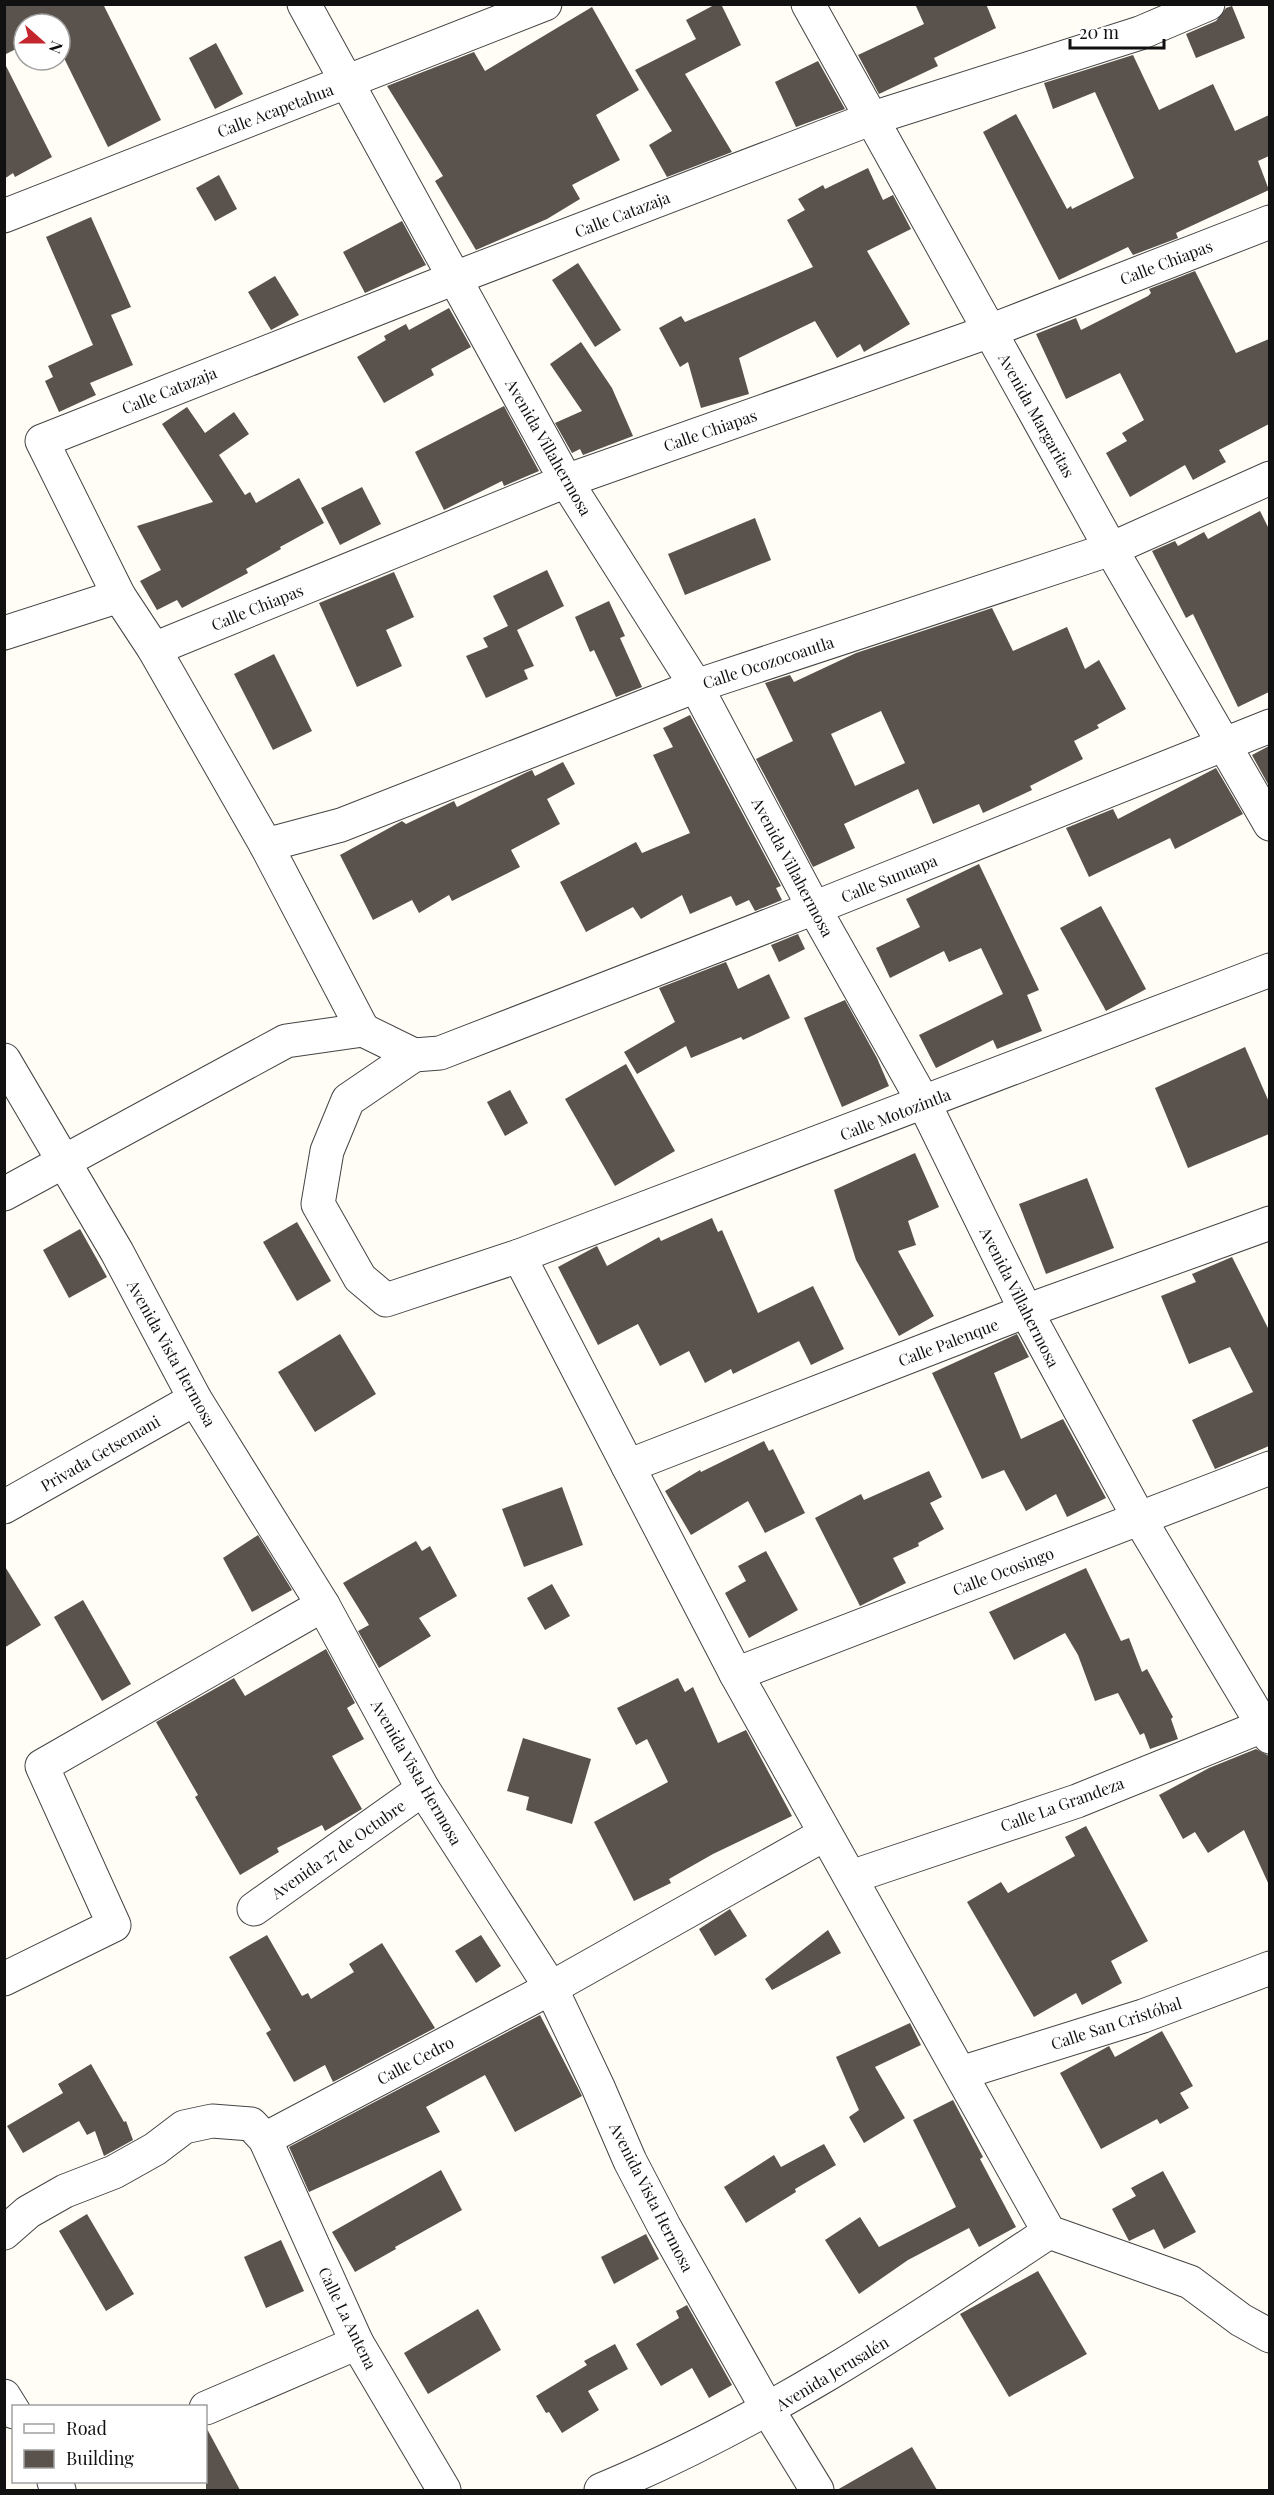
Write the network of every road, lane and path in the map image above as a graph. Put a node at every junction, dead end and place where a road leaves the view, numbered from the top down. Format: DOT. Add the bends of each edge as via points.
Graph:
graph roads {
  1 [pos="304,4"];
  2 [pos="545,4"];
  3 [pos="808,4"];
  4 [pos="1208,4"];
  5 [pos="348,81"];
  6 [pos="870,119"];
  7 [pos="4,216"];
  8 [pos="1269,222"];
  9 [pos="454,278"];
  10 [pos="990,331"];
  11 [pos="1269,478"];
  12 [pos="566,481"];
  13 [pos="1111,549"];
  14 [pos="119,596"];
  15 [pos="4,633"];
  16 [pos="154,649"];
  17 [pos="696,686"];
  18 [pos="1269,726"];
  19 [pos="1222,744"];
  20 [pos="1269,824"];
  21 [pos="266,845"];
  22 [pos="814,908"];
  23 [pos="1269,970"];
  24 [pos="363,1030"];
  25 [pos="427,1054"];
  26 [pos="4,1060"];
  27 [pos="924,1103"];
  28 [pos="65,1161"];
  29 [pos="4,1194"];
  30 [pos="1269,1223"];
  31 [pos="519,1256"];
  32 [pos="1026,1311"];
  33 [pos="195,1399"];
  34 [pos="628,1467"];
  35 [pos="1269,1468"];
  36 [pos="4,1507"];
  37 [pos="1138,1518"];
  38 [pos="323,1605"];
  39 [pos="736,1674"];
  40 [pos="1267,1728"];
  41 [pos="423,1789"];
  42 [pos="825,1834"];
  43 [pos="851,1877"];
  44 [pos="254,1909"];
  45 [pos="1269,1968"];
  46 [pos="4,1979"];
  47 [pos="551,1988"];
  48 [pos="961,2073"];
  49 [pos="265,2139"];
  50 [pos="1049,2232"];
  51 [pos="4,2233"];
  52 [pos="1269,2336"];
  53 [pos="357,2343"];
  54 [pos="4,2396"];
  55 [pos="207,2408"];
  56 [pos="12,2409"];
  57 [pos="768,2410"];
  58 [pos="444,2490"];
  59 [pos="601,2490"];
  60 [pos="817,2490"];
  1 -- 5 [label="street, Avenida Villahermosa"];
  2 -- 5 [label="street, Calle Acapetahua"];
  3 -- 6 [label="street, Avenida Margaritas"];
  4 -- 6 [label="street, Calle Catazaja" via="1140,33"];
  5 -- 7 [label="street, Calle Acapetahua"];
  5 -- 9 [label="street, Avenida Villahermosa"];
  6 -- 9 [label="street, Calle Catazaja"];
  6 -- 10 [label="street, Avenida Margaritas"];
  8 -- 10 [label="street, Calle Chiapas"];
  9 -- 12 [label="street, Avenida Villahermosa"];
  9 -- 14 [label="street, Calle Catazaja" via="42,441"];
  10 -- 12 [label="street, Calle Chiapas"];
  10 -- 13 [label="street, Avenida Margaritas"];
  11 -- 13 [label="street, Calle Ocozocoautla"];
  12 -- 16 [label="street, Calle Chiapas"];
  12 -- 17 [label="street, Avenida Villahermosa"];
  13 -- 17 [label="street, Calle Ocozocoautla"];
  13 -- 19 [label="street, Avenida Margaritas"];
  14 -- 15 [label="street"];
  14 -- 16 [label="street"];
  16 -- 21 [label="street"];
  17 -- 21 [label="street, Calle Ocozocoautla" via="341,825"];
  17 -- 22 [label="street, Avenida Villahermosa"];
  18 -- 19 [label="street, Calle Sunuapa"];
  19 -- 20 [label="street, Avenida Margaritas"];
  19 -- 22 [label="street, Calle Sunuapa"];
  21 -- 24 [label="street"];
  22 -- 25 [label="street, Calle Sunuapa"];
  22 -- 27 [label="street, Avenida Villahermosa"];
  23 -- 27 [label="street, Calle Motozintla"];
  24 -- 25 [label="street"];
  24 -- 28 [label="street" via="286,1041"];
  25 -- 31 [label="street, Calle Motozintla" via="348,1100 327,1150 318,1204 360,1278 386,1300"];
  26 -- 28 [label="street, Avenida Vista Hermosa"];
  27 -- 31 [label="street, Calle Motozintla"];
  27 -- 32 [label="street, Avenida Villahermosa"];
  28 -- 29 [label="street"];
  28 -- 33 [label="street, Avenida Vista Hermosa"];
  30 -- 32 [label="street, Calle Palenque"];
  31 -- 34 [label="street"];
  32 -- 34 [label="street, Calle Palenque"];
  32 -- 37 [label="street, Avenida Villahermosa"];
  33 -- 36 [label="street, Privada Getsemani"];
  33 -- 38 [label="street, Avenida Vista Hermosa"];
  34 -- 39 [label="street"];
  35 -- 37 [label="street, Calle Ocosingo"];
  37 -- 39 [label="street, Calle Ocosingo"];
  37 -- 40 [label="street, Avenida Villahermosa"];
  38 -- 41 [label="street, Avenida Vista Hermosa"];
  38 -- 46 [label="street" via="42,1766 114,1925"];
  39 -- 42 [label="street"];
  40 -- 43 [label="street, Calle La Grandeza" via="1077,1801"];
  41 -- 44 [label="street, Avenida 27 de Octubre"];
  41 -- 47 [label="street, Avenida Vista Hermosa"];
  42 -- 43 [label="street"];
  42 -- 47 [label="street, Calle Cedro"];
  43 -- 48 [label="street"];
  45 -- 48 [label="street, Calle San Cristóbal" via="1143,2016"];
  47 -- 49 [label="street, Calle Cedro"];
  47 -- 57 [label="street, Avenida Vista Hermosa" via="630,2161"];
  48 -- 50 [label="street"];
  49 -- 51 [label="street" via="251,2124 212,2121 184,2127 114,2172 65,2191 28,2212"];
  49 -- 53 [label="street, Calle La Antena"];
  50 -- 52 [label="street" via="1190,2282"];
  50 -- 57 [label="street, Avenida Jerusalén" via="898,2332"];
  53 -- 55 [label="street"];
  53 -- 58 [label="street, Calle La Antena"];
  54 -- 56 [label="street"];
  57 -- 59 [label="street, Avenida Jerusalén" via="679,2457"];
  57 -- 60 [label="street, Avenida Vista Hermosa"];
}
